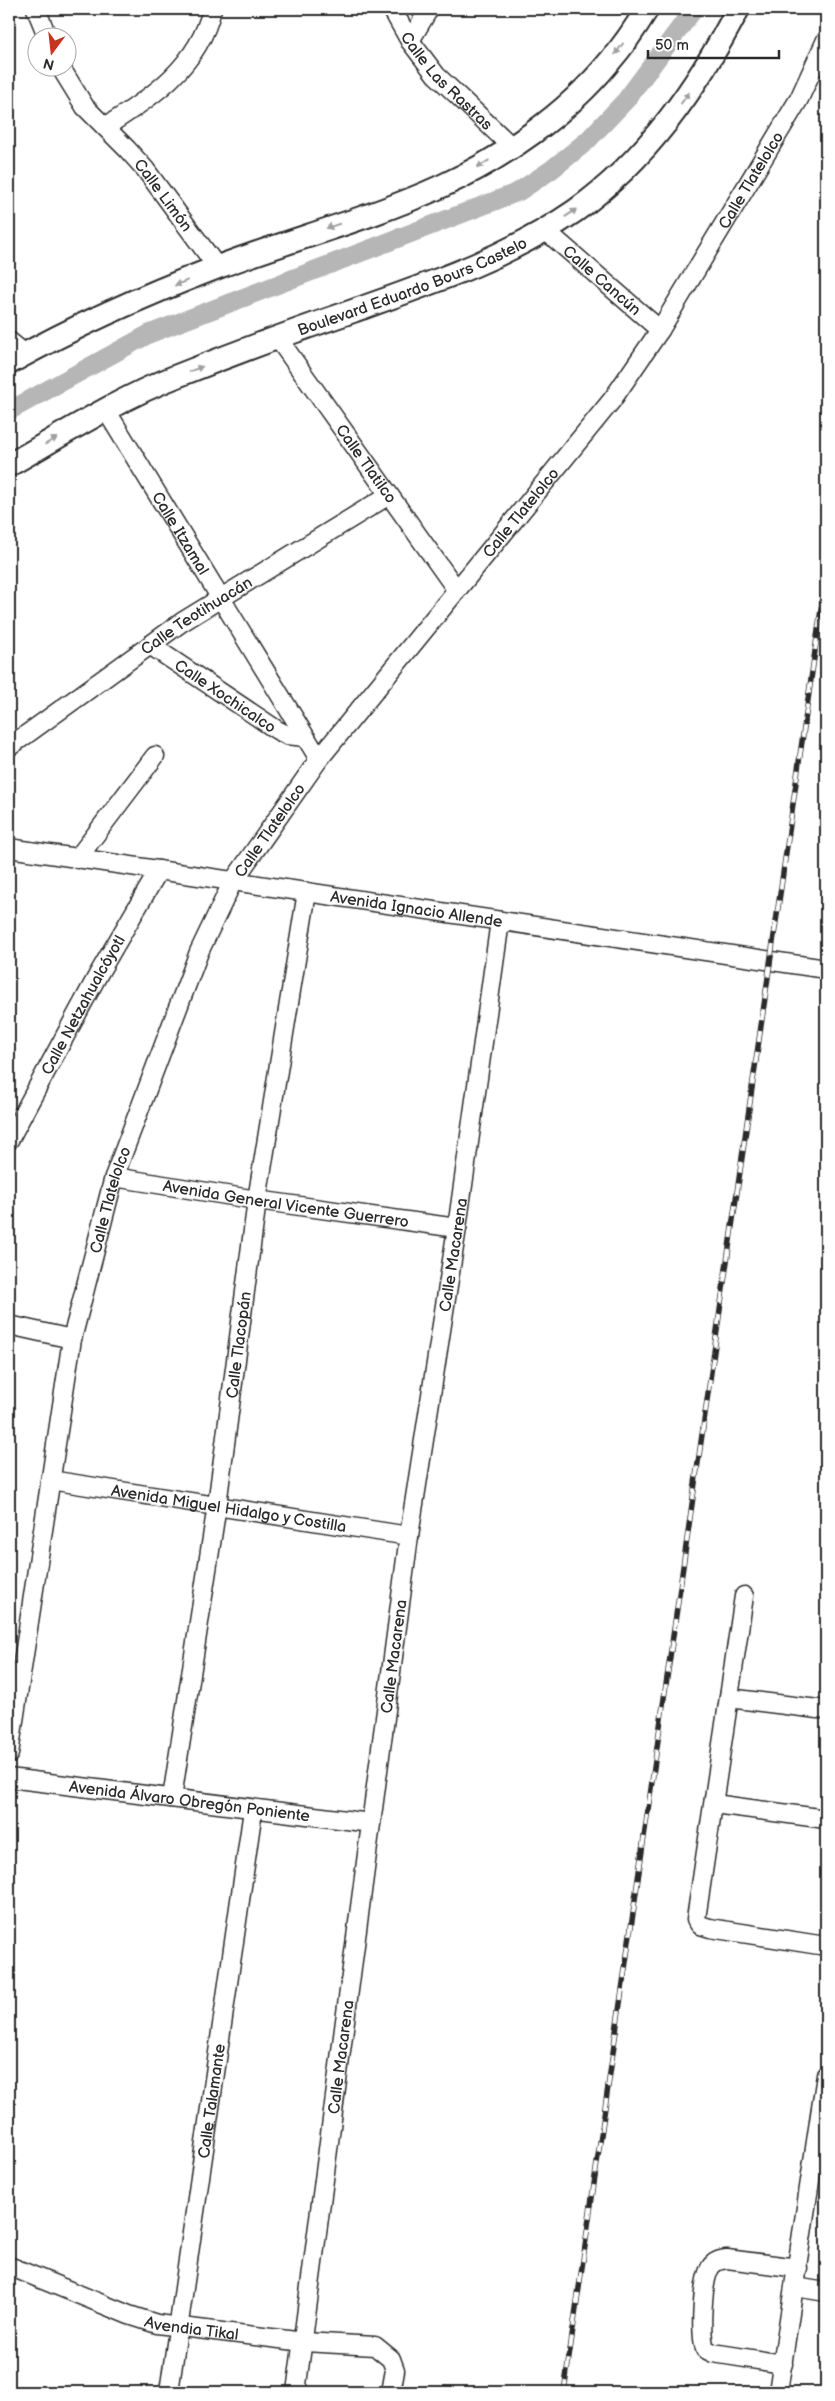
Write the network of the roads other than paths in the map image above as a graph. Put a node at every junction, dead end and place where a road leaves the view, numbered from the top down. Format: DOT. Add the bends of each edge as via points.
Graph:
graph roads {
  1 [pos="36,9"];
  2 [pos="212,9"];
  3 [pos="392,9"];
  4 [pos="430,9"];
  5 [pos="647,9"];
  6 [pos="738,9"];
  7 [pos="44,28"];
  8 [pos="826,40"];
  9 [pos="410,41"];
  10 [pos="67,78"];
  11 [pos="105,127"];
  12 [pos="512,147"];
  13 [pos="545,230"];
  14 [pos="217,267"];
  15 [pos="660,330"];
  16 [pos="277,337"];
  17 [pos="14,353"];
  18 [pos="106,410"];
  19 [pos="9,465"];
  20 [pos="389,495"];
  21 [pos="456,589"];
  22 [pos="220,599"];
  23 [pos="150,645"];
  24 [pos="305,737"];
  25 [pos="9,747"];
  26 [pos="154,756"];
  27 [pos="318,759"];
  28 [pos="9,848"];
  29 [pos="77,858"];
  30 [pos="159,870"];
  31 [pos="232,883"];
  32 [pos="307,892"];
  33 [pos="500,921"];
  34 [pos="826,969"];
  35 [pos="9,1140"];
  36 [pos="114,1178"];
  37 [pos="258,1200"];
  38 [pos="456,1228"];
  39 [pos="9,1324"];
  40 [pos="72,1339"];
  41 [pos="50,1480"];
  42 [pos="217,1505"];
  43 [pos="409,1536"];
  44 [pos="744,1596"];
  45 [pos="729,1698"];
  46 [pos="826,1710"];
  47 [pos="9,1754"];
  48 [pos="9,1778"];
  49 [pos="172,1798"];
  50 [pos="714,1804"];
  51 [pos="253,1810"];
  52 [pos="826,1819"];
  53 [pos="371,1823"];
  54 [pos="824,1947"];
  55 [pos="826,2075"];
  56 [pos="9,2266"];
  57 [pos="798,2268"];
  58 [pos="795,2287"];
  59 [pos="826,2292"];
  60 [pos="179,2327"];
  61 [pos="304,2342"];
  62 [pos="783,2364"];
  63 [pos="169,2392"];
  64 [pos="296,2392"];
  65 [pos="391,2392"];
  66 [pos="778,2392"];
  1 -- 7 [label="street"];
  2 -- 11 [label="street" via="209,24 199,43 168,83"];
  3 -- 9 [label="street, Calle Las Rastras"];
  4 -- 9 [label="street"];
  5 -- 12 [label="main road, one-way" via="610,62 584,89"];
  13 -- 6 [label="main road, Boulevard Eduardo Bours Castelo, one-way" via="605,187 653,139 700,78"];
  8 -- 15 [label="street, Calle Tlatelolco" via="799,99"];
  9 -- 12 [label="street, Calle Las Rastras" via="436,74"];
  10 -- 11 [label="street, Calle Limón" via="85,107"];
  11 -- 14 [label="street, Calle Limón" via="145,169"];
  12 -- 14 [label="main road, one-way" via="442,186"];
  13 -- 15 [label="street, Calle Cancún"];
  13 -- 16 [label="main road, Boulevard Eduardo Bours Castelo" via="470,268 430,284"];
  14 -- 17 [label="main road, one-way"];
  15 -- 21 [label="street, Calle Tlatelolco" via="606,407"];
  18 -- 16 [label="main road, Boulevard Eduardo Bours Castelo, one-way" via="176,376"];
  16 -- 20 [label="street, Calle Tlatilco"];
  19 -- 18 [label="main road, Boulevard Eduardo Bours Castelo, one-way"];
  18 -- 22 [label="street, Calle Itzamal"];
  20 -- 21 [label="street, Calle Tlatilco"];
  20 -- 22 [label="street, Calle Teotihuacán"];
  21 -- 27 [label="street, Calle Tlatelolco"];
  22 -- 23 [label="street, Calle Teotihuacán"];
  22 -- 24 [label="street, Calle Itzamal"];
  23 -- 24 [label="street, Calle Xochicalco" via="287,735"];
  23 -- 25 [label="street, Calle Teotihuacán"];
  24 -- 27 [label="street, Calle Itzamal"];
  26 -- 29 [label="street"];
  27 -- 31 [label="street, Calle Tlatelolco"];
  28 -- 29 [label="street, Avenida Ignacio Allende"];
  29 -- 30 [label="street, Avenida Ignacio Allende"];
  30 -- 31 [label="street, Avenida Ignacio Allende"];
  30 -- 35 [label="street, Calle Netzahualcóyotl"];
  31 -- 32 [label="street, Avenida Ignacio Allende"];
  31 -- 36 [label="street, Calle Tlatelolco" via="199,952"];
  32 -- 33 [label="street, Avenida Ignacio Allende"];
  32 -- 37 [label="street, Calle Tlacopán"];
  33 -- 34 [label="street, Avenida Ignacio Allende"];
  33 -- 38 [label="street, Calle Macarena"];
  36 -- 37 [label="street, Avenida General Vicente Guerrero"];
  36 -- 40 [label="street, Calle Tlatelolco"];
  37 -- 38 [label="street, Avenida General Vicente Guerrero"];
  37 -- 42 [label="street, Calle Tlacopán"];
  38 -- 43 [label="street, Calle Macarena"];
  39 -- 40 [label="street"];
  40 -- 41 [label="street, Calle Tlatelolco"];
  41 -- 42 [label="street, Avenida Miguel Hidalgo y Costilla"];
  41 -- 47 [label="street, Calle Tlatelolco"];
  42 -- 43 [label="street, Avenida Miguel Hidalgo y Costilla"];
  42 -- 49 [label="street, Calle Tlacopán"];
  43 -- 53 [label="street, Calle Macarena"];
  44 -- 45 [label="street"];
  45 -- 46 [label="street"];
  45 -- 50 [label="street"];
  48 -- 49 [label="street, Avenida Álvaro Obregón Poniente"];
  49 -- 51 [label="street, Avenida Álvaro Obregón Poniente"];
  50 -- 52 [label="street"];
  50 -- 54 [label="street" via="696,1920 710,1928"];
  51 -- 53 [label="street, Avenida Álvaro Obregón Poniente"];
  51 -- 60 [label="street, Calle Talamante"];
  53 -- 61 [label="street, Calle Macarena"];
  55 -- 57 [label="street"];
  56 -- 60 [label="street, Avendia Tikal" via="129,2315"];
  57 -- 58 [label="street"];
  57 -- 62 [label="street" via="727,2259 716,2261 706,2281 701,2330 706,2348 712,2352"];
  58 -- 59 [label="street"];
  58 -- 62 [label="street"];
  60 -- 61 [label="street, Avendia Tikal"];
  60 -- 63 [label="street, Calle Talamante"];
  61 -- 64 [label="street, Calle Macarena"];
  61 -- 65 [label="street, Avendia Tikal" via="375,2346 391,2359 395,2370"];
  62 -- 66 [label="street"];
}
